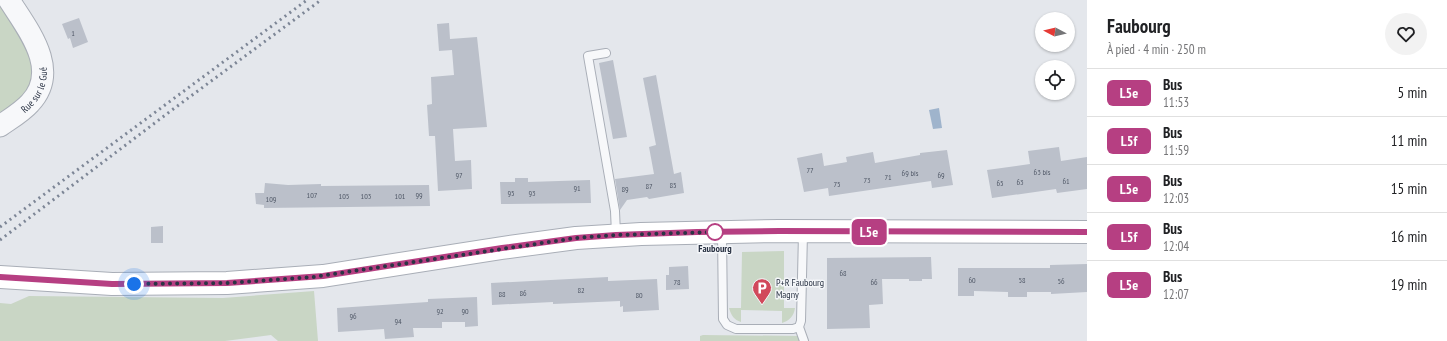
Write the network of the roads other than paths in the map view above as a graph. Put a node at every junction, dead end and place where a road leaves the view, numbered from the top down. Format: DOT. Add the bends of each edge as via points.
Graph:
graph roads {
  1 [pos="9,0"];
  2 [pos="606,53"];
  3 [pos="0,126"];
  4 [pos="803,231"];
  5 [pos="722,232"];
  6 [pos="1087,232"];
  7 [pos="616,235"];
  8 [pos="0,277"];
  9 [pos="799,327"];
  10 [pos="804,341"];
  1 -- 3 [label="street, Rue sur le Gué" via="39,52 42,80 31,103"];
  2 -- 7 [label="lane" via="588,56 615,211"];
  4 -- 5 [label="main road"];
  4 -- 6 [label="main road"];
  4 -- 9 [label="lane"];
  5 -- 7 [label="main road"];
  5 -- 9 [label="lane" via="723,319 727,326 736,329"];
  7 -- 8 [label="main road" via="502,248 323,276 227,283 112,284"];
  9 -- 10 [label="lane"];
}
